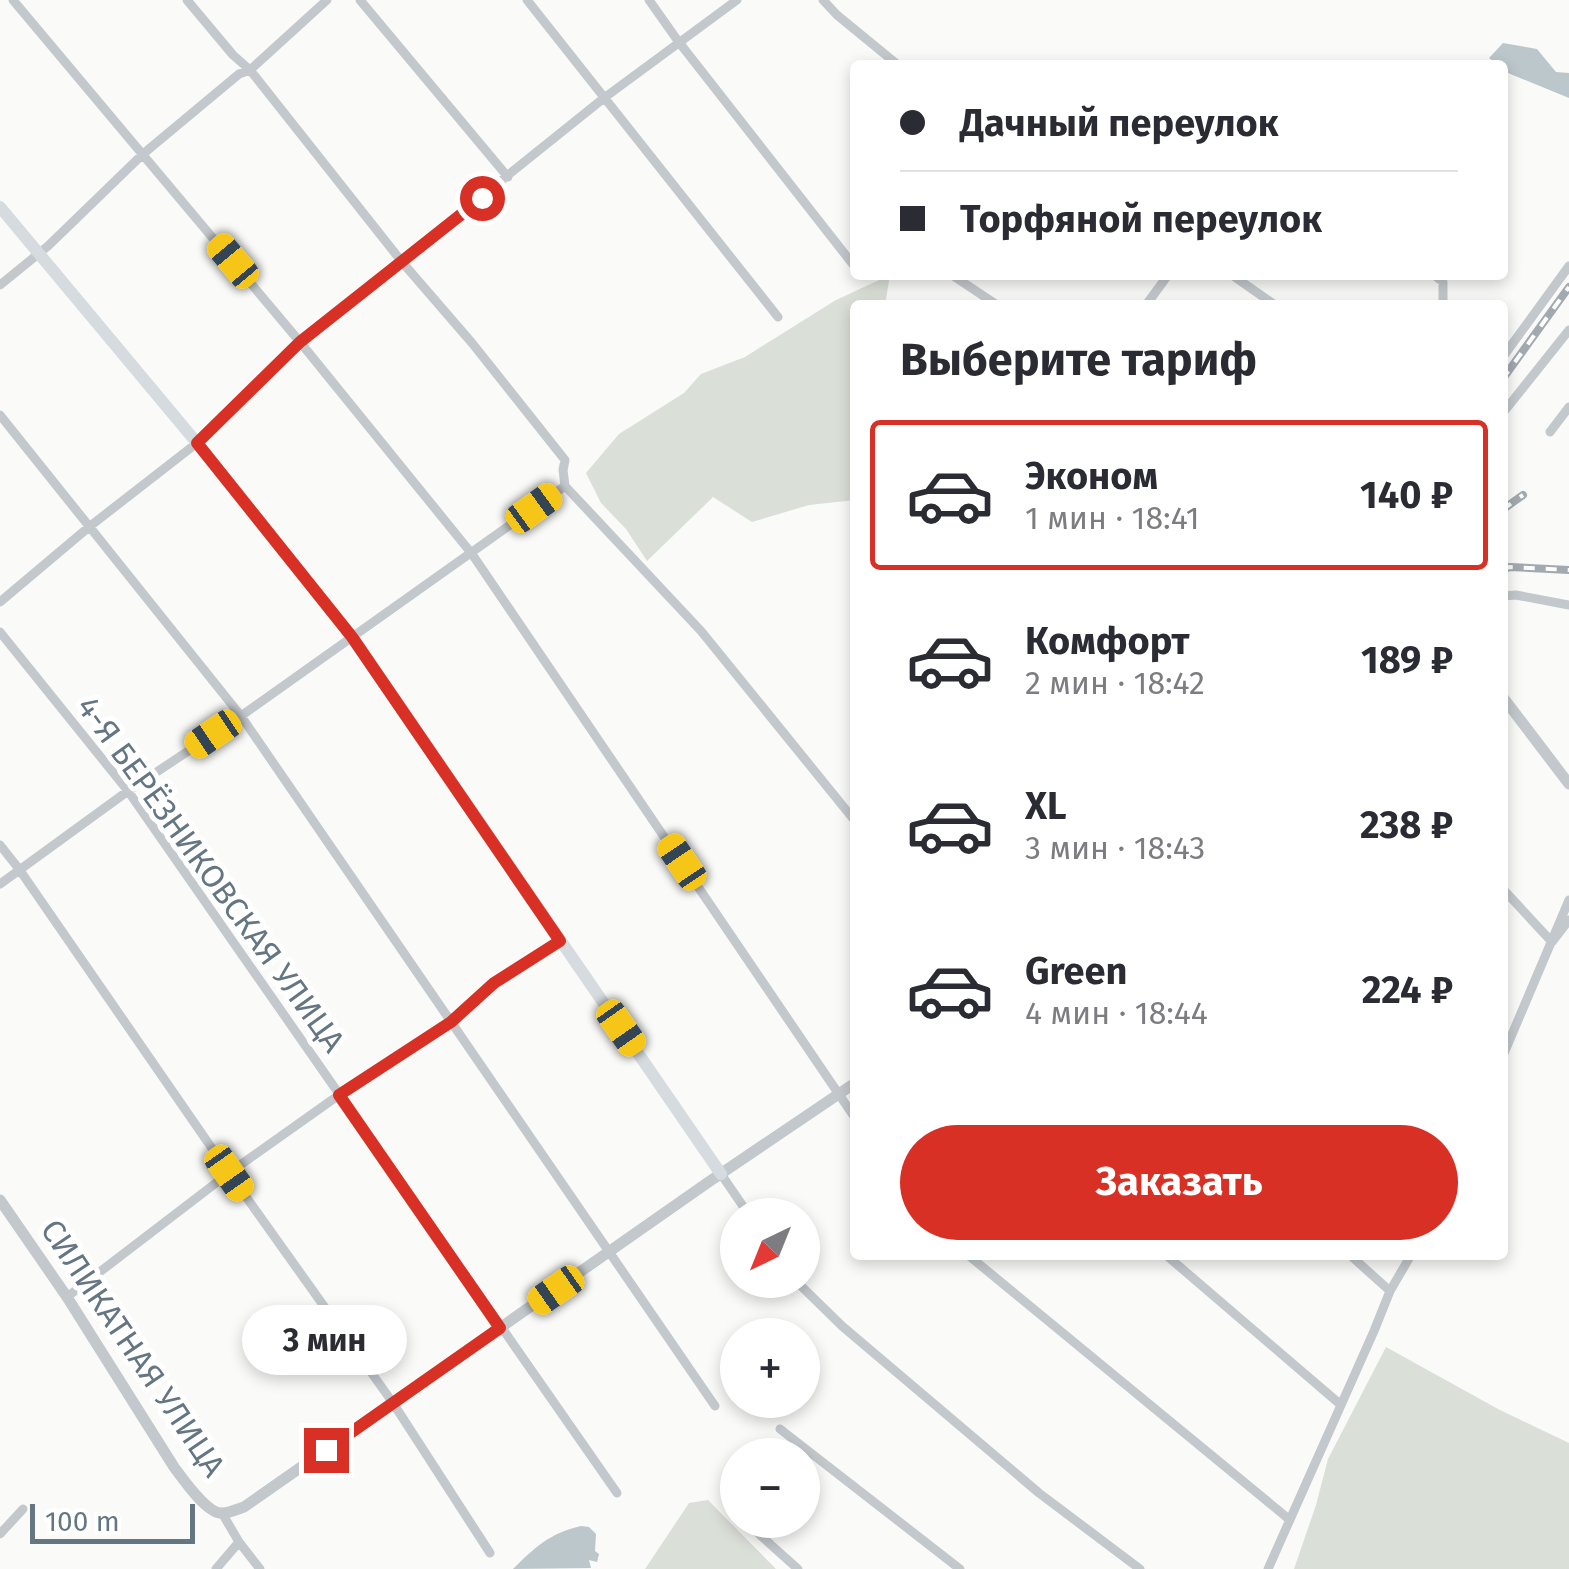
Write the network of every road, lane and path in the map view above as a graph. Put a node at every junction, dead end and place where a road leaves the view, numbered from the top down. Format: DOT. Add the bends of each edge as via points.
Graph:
graph roads {
  1 [pos="13,0"];
  2 [pos="187,0"];
  3 [pos="327,0"];
  4 [pos="360,0"];
  5 [pos="528,0"];
  6 [pos="649,0"];
  7 [pos="737,0"];
  8 [pos="823,0"];
  9 [pos="678,41"];
  10 [pos="892,60"];
  11 [pos="250,70"];
  12 [pos="604,98"];
  13 [pos="143,154"];
  14 [pos="508,177"];
  15 [pos="0,207"];
  16 [pos="39,254"];
  17 [pos="402,262"];
  18 [pos="850,262"];
  19 [pos="1569,266"];
  20 [pos="960,280"];
  21 [pos="1239,280"];
  22 [pos="0,286"];
  23 [pos="990,300"];
  24 [pos="1268,300"];
  25 [pos="778,318"];
  26 [pos="1569,330"];
  27 [pos="300,342"];
  28 [pos="1508,350"];
  29 [pos="1508,406"];
  30 [pos="1569,408"];
  31 [pos="0,415"];
  32 [pos="1550,432"];
  33 [pos="197,443"];
  34 [pos="565,486"];
  35 [pos="89,527"];
  36 [pos="472,554"];
  37 [pos="1508,596"];
  38 [pos="0,602"];
  39 [pos="1569,605"];
  40 [pos="0,632"];
  41 [pos="352,637"];
  42 [pos="1508,704"];
  43 [pos="242,716"];
  44 [pos="1569,784"];
  45 [pos="128,791"];
  46 [pos="850,815"];
  47 [pos="0,845"];
  48 [pos="19,869"];
  49 [pos="0,884"];
  50 [pos="1508,894"];
  51 [pos="1569,900"];
  52 [pos="1569,920"];
  53 [pos="560,941"];
  54 [pos="1552,942"];
  55 [pos="451,1022"];
  56 [pos="1508,1044"];
  57 [pos="850,1086"];
  58 [pos="839,1094"];
  59 [pos="339,1095"];
  60 [pos="850,1110"];
  61 [pos="229,1173"];
  62 [pos="721,1174"];
  63 [pos="737,1198"];
  64 [pos="0,1200"];
  65 [pos="611,1251"];
  66 [pos="974,1260"];
  67 [pos="1172,1260"];
  68 [pos="1356,1260"];
  69 [pos="1407,1260"];
  70 [pos="1390,1291"];
  71 [pos="67,1297"];
  72 [pos="813,1298"];
  73 [pos="500,1328"];
  74 [pos="393,1403"];
  75 [pos="1341,1405"];
  76 [pos="715,1406"];
  77 [pos="780,1429"];
  78 [pos="617,1493"];
  79 [pos="22,1509"];
  80 [pos="222,1513"];
  81 [pos="1290,1520"];
  82 [pos="0,1534"];
  83 [pos="762,1538"];
  84 [pos="239,1542"];
  85 [pos="490,1553"];
  86 [pos="216,1569"];
  87 [pos="260,1569"];
  88 [pos="798,1569"];
  89 [pos="960,1569"];
  90 [pos="1140,1569"];
  91 [pos="1268,1569"];
  1 -- 13 [label="street"];
  2 -- 11 [label="street"];
  3 -- 11 [label="street"];
  4 -- 14 [label="street"];
  5 -- 12 [label="street"];
  6 -- 9 [label="street"];
  7 -- 9 [label="street"];
  8 -- 10 [label="street"];
  9 -- 12 [label="street"];
  9 -- 18 [label="street"];
  11 -- 13 [label="street"];
  11 -- 17 [label="street"];
  12 -- 14 [label="street"];
  12 -- 25 [label="street"];
  13 -- 16 [label="street"];
  13 -- 27 [label="street"];
  14 -- 17 [label="street"];
  15 -- 16 [label="main road"];
  16 -- 22 [label="street"];
  16 -- 33 [label="main road"];
  17 -- 27 [label="street"];
  17 -- 34 [label="street" via="565,460"];
  19 -- 28 [label="street"];
  20 -- 23 [label="street"];
  21 -- 24 [label="street"];
  26 -- 29 [label="street"];
  27 -- 33 [label="street"];
  27 -- 36 [label="street"];
  30 -- 32 [label="street"];
  31 -- 35 [label="street"];
  33 -- 35 [label="street"];
  33 -- 41 [label="main road"];
  34 -- 36 [label="street"];
  34 -- 46 [label="street" via="702,631"];
  35 -- 38 [label="street"];
  35 -- 43 [label="street"];
  36 -- 41 [label="street"];
  36 -- 58 [label="street"];
  37 -- 39 [label="street"];
  40 -- 45 [label="street, 4-Я БЕРЁЗНИКОВСКАЯ УЛИЦА"];
  41 -- 43 [label="street"];
  41 -- 53 [label="main road"];
  42 -- 44 [label="street"];
  43 -- 45 [label="street"];
  43 -- 55 [label="street"];
  45 -- 48 [label="street"];
  45 -- 59 [label="street, 4-Я БЕРЁЗНИКОВСКАЯ УЛИЦА"];
  47 -- 48 [label="street"];
  48 -- 49 [label="street"];
  48 -- 61 [label="street"];
  50 -- 54 [label="street"];
  51 -- 54 [label="street"];
  52 -- 54 [label="street"];
  53 -- 55 [label="street" via="494,983"];
  53 -- 62 [label="main road"];
  54 -- 56 [label="street"];
  55 -- 59 [label="street"];
  55 -- 65 [label="street"];
  57 -- 58 [label="street"];
  58 -- 60 [label="street"];
  58 -- 62 [label="street"];
  59 -- 61 [label="street"];
  59 -- 73 [label="street, 4-Я БЕРЁЗНИКОВСКАЯ УЛИЦА"];
  61 -- 71 [label="street"];
  61 -- 74 [label="street"];
  62 -- 63 [label="street"];
  62 -- 65 [label="street"];
  64 -- 71 [label="street, СИЛИКАТНАЯ УЛИЦА"];
  65 -- 73 [label="street"];
  65 -- 76 [label="street"];
  66 -- 81 [label="street"];
  67 -- 75 [label="street"];
  68 -- 70 [label="street"];
  69 -- 70 [label="street"];
  70 -- 75 [label="street"];
  71 -- 80 [label="street, СИЛИКАТНАЯ УЛИЦА" via="174,1467"];
  72 -- 90 [label="street" via="1024,1480"];
  73 -- 74 [label="street"];
  73 -- 78 [label="street, 4-Я БЕРЁЗНИКОВСКАЯ УЛИЦА"];
  74 -- 80 [label="street" via="244,1507"];
  74 -- 85 [label="street"];
  75 -- 81 [label="street"];
  77 -- 89 [label="street"];
  79 -- 82 [label="street"];
  80 -- 84 [label="street, СИЛИКАТНАЯ УЛИЦА"];
  81 -- 91 [label="street"];
  83 -- 88 [label="street"];
  84 -- 86 [label="street"];
  84 -- 87 [label="street, СИЛИКАТНАЯ УЛИЦА"];
}
